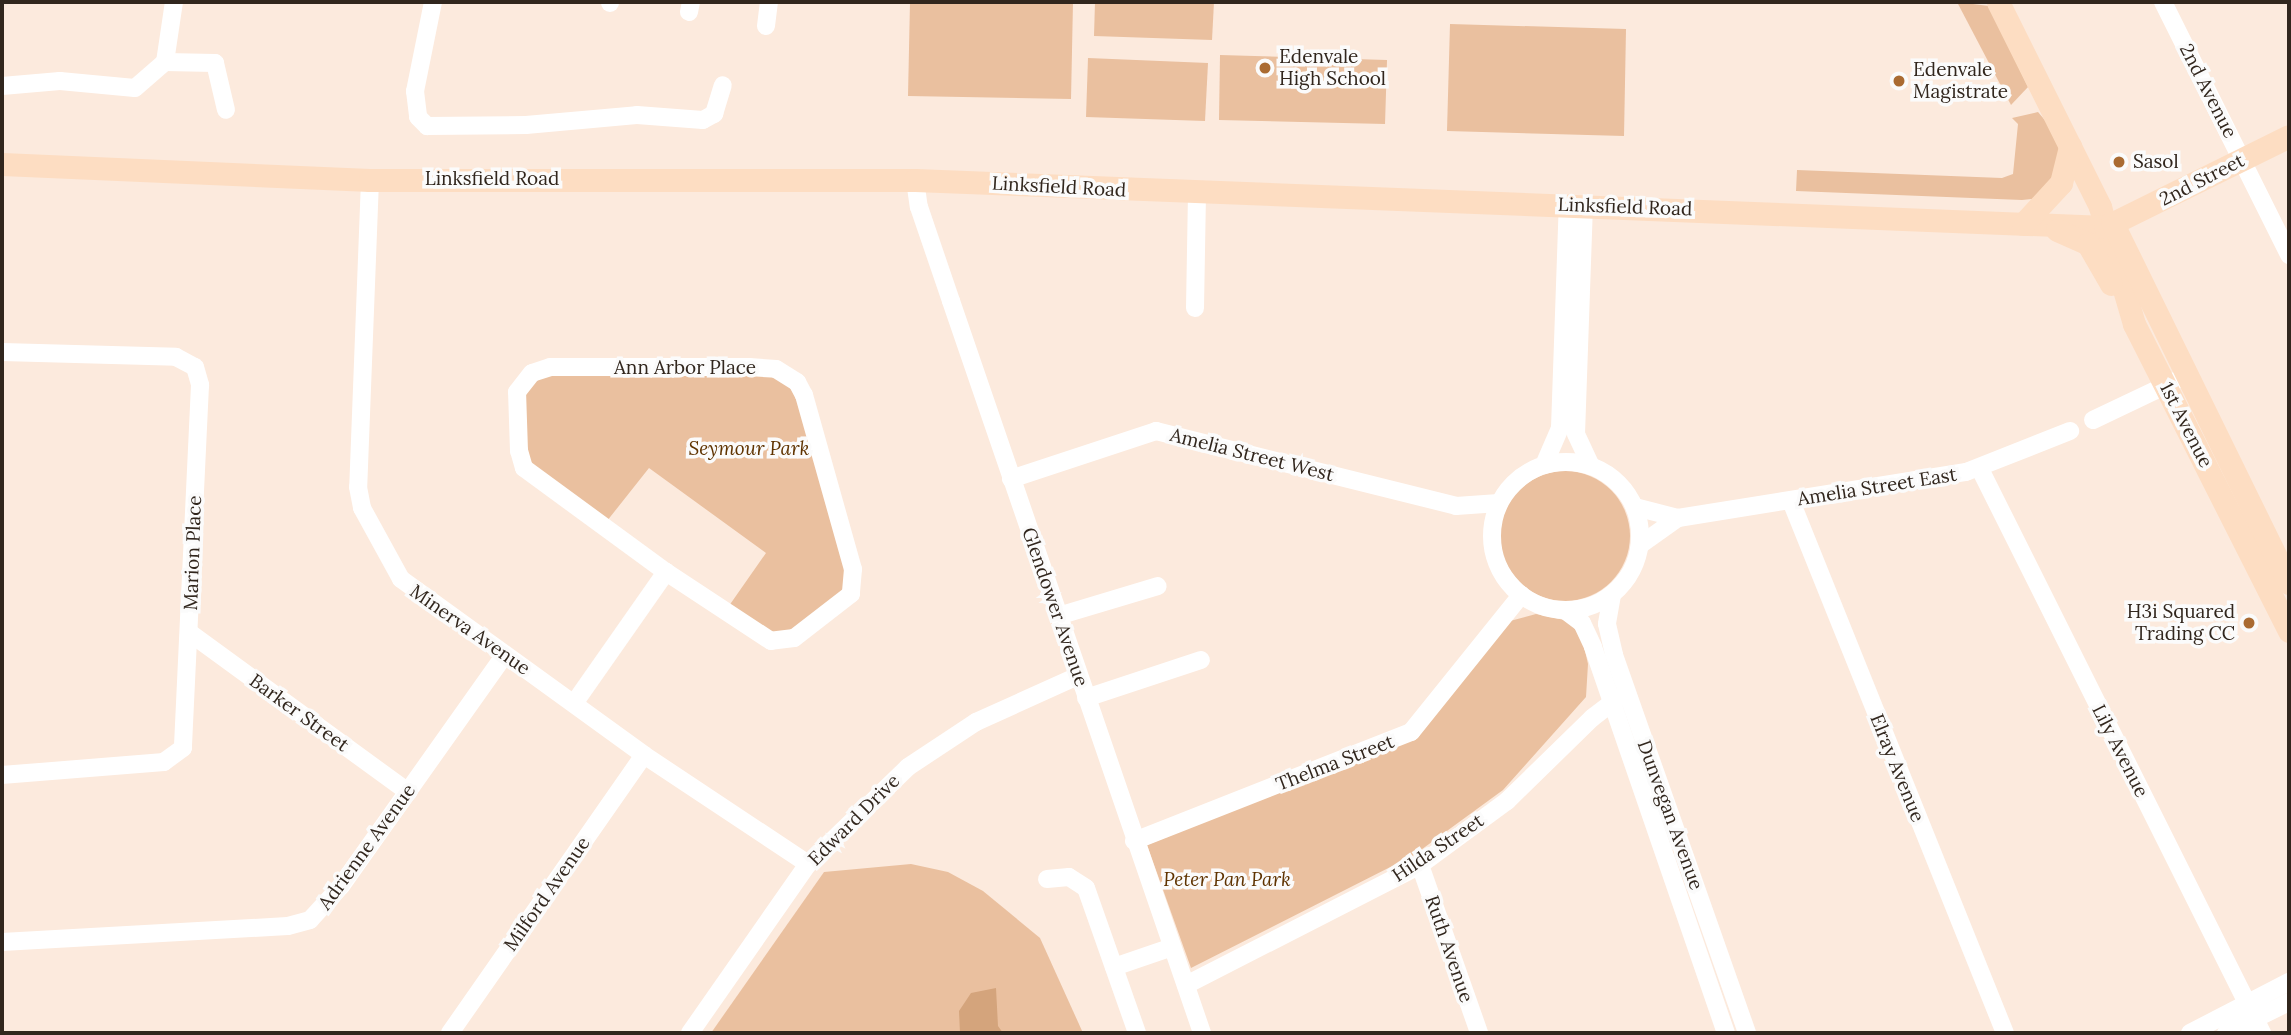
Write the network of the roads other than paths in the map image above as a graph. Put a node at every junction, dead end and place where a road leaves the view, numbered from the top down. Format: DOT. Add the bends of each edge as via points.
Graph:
graph roads {
  1 [pos="174,2"];
  2 [pos="433,2"];
  3 [pos="769,2"];
  4 [pos="1998,2"];
  5 [pos="2163,2"];
  6 [pos="766,26"];
  7 [pos="166,62"];
  8 [pos="723,85"];
  9 [pos="2,86"];
  10 [pos="226,110"];
  11 [pos="2289,136"];
  12 [pos="2070,145"];
  13 [pos="2242,159"];
  14 [pos="2,164"];
  15 [pos="370,180"];
  16 [pos="915,180"];
  17 [pos="1197,194"];
  18 [pos="1576,204"];
  19 [pos="2107,221"];
  20 [pos="2030,224"];
  21 [pos="2289,255"];
  22 [pos="2127,307"];
  23 [pos="1195,309"];
  24 [pos="1572,337"];
  25 [pos="2,352"];
  26 [pos="2175,380"];
  27 [pos="2093,420"];
  28 [pos="2070,431"];
  29 [pos="1544,465"];
  30 [pos="1591,466"];
  31 [pos="1980,469"];
  32 [pos="1011,479"];
  33 [pos="1791,501"];
  34 [pos="1499,503"];
  35 [pos="1456,506"];
  36 [pos="1635,507"];
  37 [pos="1678,518"];
  38 [pos="1491,536"];
  39 [pos="1640,545"];
  40 [pos="666,572"];
  41 [pos="2277,574"];
  42 [pos="1158,586"];
  43 [pos="1521,595"];
  44 [pos="1612,595"];
  45 [pos="1566,611"];
  46 [pos="1058,615"];
  47 [pos="2289,631"];
  48 [pos="190,633"];
  49 [pos="504,656"];
  50 [pos="1201,660"];
  51 [pos="1078,676"];
  52 [pos="1619,697"];
  53 [pos="1086,698"];
  54 [pos="575,702"];
  55 [pos="644,755"];
  56 [pos="2,775"];
  57 [pos="408,792"];
  58 [pos="1134,841"];
  59 [pos="1686,862"];
  60 [pos="808,864"];
  61 [pos="1420,865"];
  62 [pos="1668,868"];
  63 [pos="1047,879"];
  64 [pos="2,942"];
  65 [pos="1172,947"];
  66 [pos="1716,947"];
  67 [pos="1698,953"];
  68 [pos="1114,967"];
  69 [pos="2289,982"];
  70 [pos="1186,985"];
  71 [pos="2289,1002"];
  72 [pos="2255,1019"];
  73 [pos="450,1033"];
  74 [pos="690,1033"];
  75 [pos="1137,1033"];
  76 [pos="1202,1033"];
  77 [pos="1479,1033"];
  78 [pos="1726,1033"];
  79 [pos="1747,1033"];
  80 [pos="2005,1033"];
  81 [pos="2190,1033"];
  82 [pos="2226,1033"];
  1 -- 7 [label="street"];
  2 -- 8 [label="street" via="414,98 418,117 427,126 526,125 637,115 703,120 714,114"];
  3 -- 6 [label="street"];
  4 -- 12 [label="main road, 1st Avenue"];
  5 -- 13 [label="street, 2nd Avenue"];
  7 -- 9 [label="street" via="142,85 129,90 60,81"];
  7 -- 10 [label="street" via="215,63"];
  11 -- 13 [label="main road, 2nd Street"];
  12 -- 19 [label="main road, 1st Avenue"];
  12 -- 20 [label="main road" via="2061,183"];
  13 -- 19 [label="main road, 2nd Street"];
  13 -- 21 [label="street, 2nd Avenue"];
  14 -- 15 [label="main road, Linksfield Road"];
  15 -- 16 [label="main road, Linksfield Road"];
  15 -- 49 [label="street, Minerva Avenue" via="358,487 362,508 406,585"];
  16 -- 17 [label="main road, Linksfield Road"];
  16 -- 32 [label="street, Glendower Avenue" via="919,207"];
  17 -- 18 [label="main road, Linksfield Road"];
  17 -- 23 [label="street"];
  18 -- 20 [label="main road, Linksfield Road"];
  18 -- 24 [label="street"];
  19 -- 20 [label="main road, Linksfield Road"];
  19 -- 22 [label="main road, 1st Avenue"];
  19 -- 26 [label="main road, 1st Avenue"];
  20 -- 22 [label="main road" via="2088,244"];
  22 -- 26 [label="main road, 1st Avenue"];
  24 -- 29 [label="street" via="1559,434"];
  24 -- 30 [label="street" via="1576,434"];
  25 -- 48 [label="street, Marion Place" via="176,357 195,367 200,385"];
  26 -- 27 [label="street"];
  26 -- 41 [label="main road, 1st Avenue"];
  28 -- 31 [label="street, Amelia Street East"];
  29 -- 30 [label="street" via="1572,462"];
  29 -- 34 [label="street" via="1517,480"];
  30 -- 36 [label="street" via="1623,488"];
  31 -- 33 [label="street, Amelia Street East"];
  31 -- 72 [label="street, Lily Avenue"];
  32 -- 35 [label="street, Amelia Street West" via="1156,431"];
  32 -- 46 [label="street, Glendower Avenue"];
  33 -- 37 [label="street, Amelia Street East"];
  33 -- 80 [label="street, Elray Avenue"];
  34 -- 35 [label="street, Amelia Street West"];
  34 -- 38 [label="street"];
  35 -- 38 [label="street, Amelia Street West"];
  36 -- 37 [label="street, Amelia Street East"];
  36 -- 39 [label="street"];
  37 -- 39 [label="street, Amelia Street East"];
  38 -- 43 [label="street" via="1496,562"];
  39 -- 44 [label="street" via="1634,568"];
  40 -- 40 [label="street, Ann Arbor Place" via="771,640 794,638 851,594 853,569 797,382 776,369 749,367 550,367 531,373 517,392 524,468"];
  40 -- 54 [label="street"];
  41 -- 47 [label="main road, 1st Avenue"];
  42 -- 46 [label="street"];
  43 -- 45 [label="street" via="1543,607"];
  43 -- 58 [label="street, Thelma Street" via="1411,732"];
  44 -- 45 [label="street"];
  44 -- 52 [label="street, Dunvegan Avenue" via="1608,633"];
  45 -- 52 [label="street, Dunvegan Avenue" via="1585,628"];
  46 -- 51 [label="street, Glendower Avenue"];
  48 -- 56 [label="street, Marion Place" via="187,733 176,756 164,762"];
  48 -- 57 [label="street, Barker Street"];
  49 -- 54 [label="street, Minerva Avenue"];
  49 -- 57 [label="street, Adrienne Avenue"];
  50 -- 53 [label="street"];
  51 -- 53 [label="street, Glendower Avenue"];
  51 -- 60 [label="street, Edward Drive" via="976,722 926,752"];
  52 -- 59 [label="street, Dunvegan Avenue"];
  52 -- 61 [label="street, Hilda Street" via="1507,801"];
  52 -- 62 [label="street, Dunvegan Avenue"];
  53 -- 58 [label="street, Glendower Avenue"];
  54 -- 55 [label="street, Minerva Avenue"];
  55 -- 60 [label="street, Minerva Avenue"];
  55 -- 73 [label="street, Milford Avenue"];
  57 -- 64 [label="street, Adrienne Avenue" via="323,911 310,920 288,926"];
  58 -- 65 [label="street, Glendower Avenue"];
  59 -- 62 [label="street"];
  59 -- 66 [label="street, Dunvegan Avenue"];
  60 -- 74 [label="street, Edward Drive"];
  61 -- 70 [label="street, Hilda Street"];
  61 -- 77 [label="street, Ruth Avenue"];
  62 -- 67 [label="street, Dunvegan Avenue"];
  63 -- 68 [label="street" via="1069,877 1083,884"];
  65 -- 68 [label="street"];
  65 -- 70 [label="street, Glendower Avenue"];
  66 -- 67 [label="street"];
  66 -- 79 [label="street, Dunvegan Avenue"];
  67 -- 78 [label="street, Dunvegan Avenue"];
  68 -- 75 [label="street"];
  69 -- 72 [label="street"];
  70 -- 76 [label="street, Glendower Avenue"];
  71 -- 72 [label="street"];
  72 -- 81 [label="street"];
  72 -- 82 [label="street"];
}
